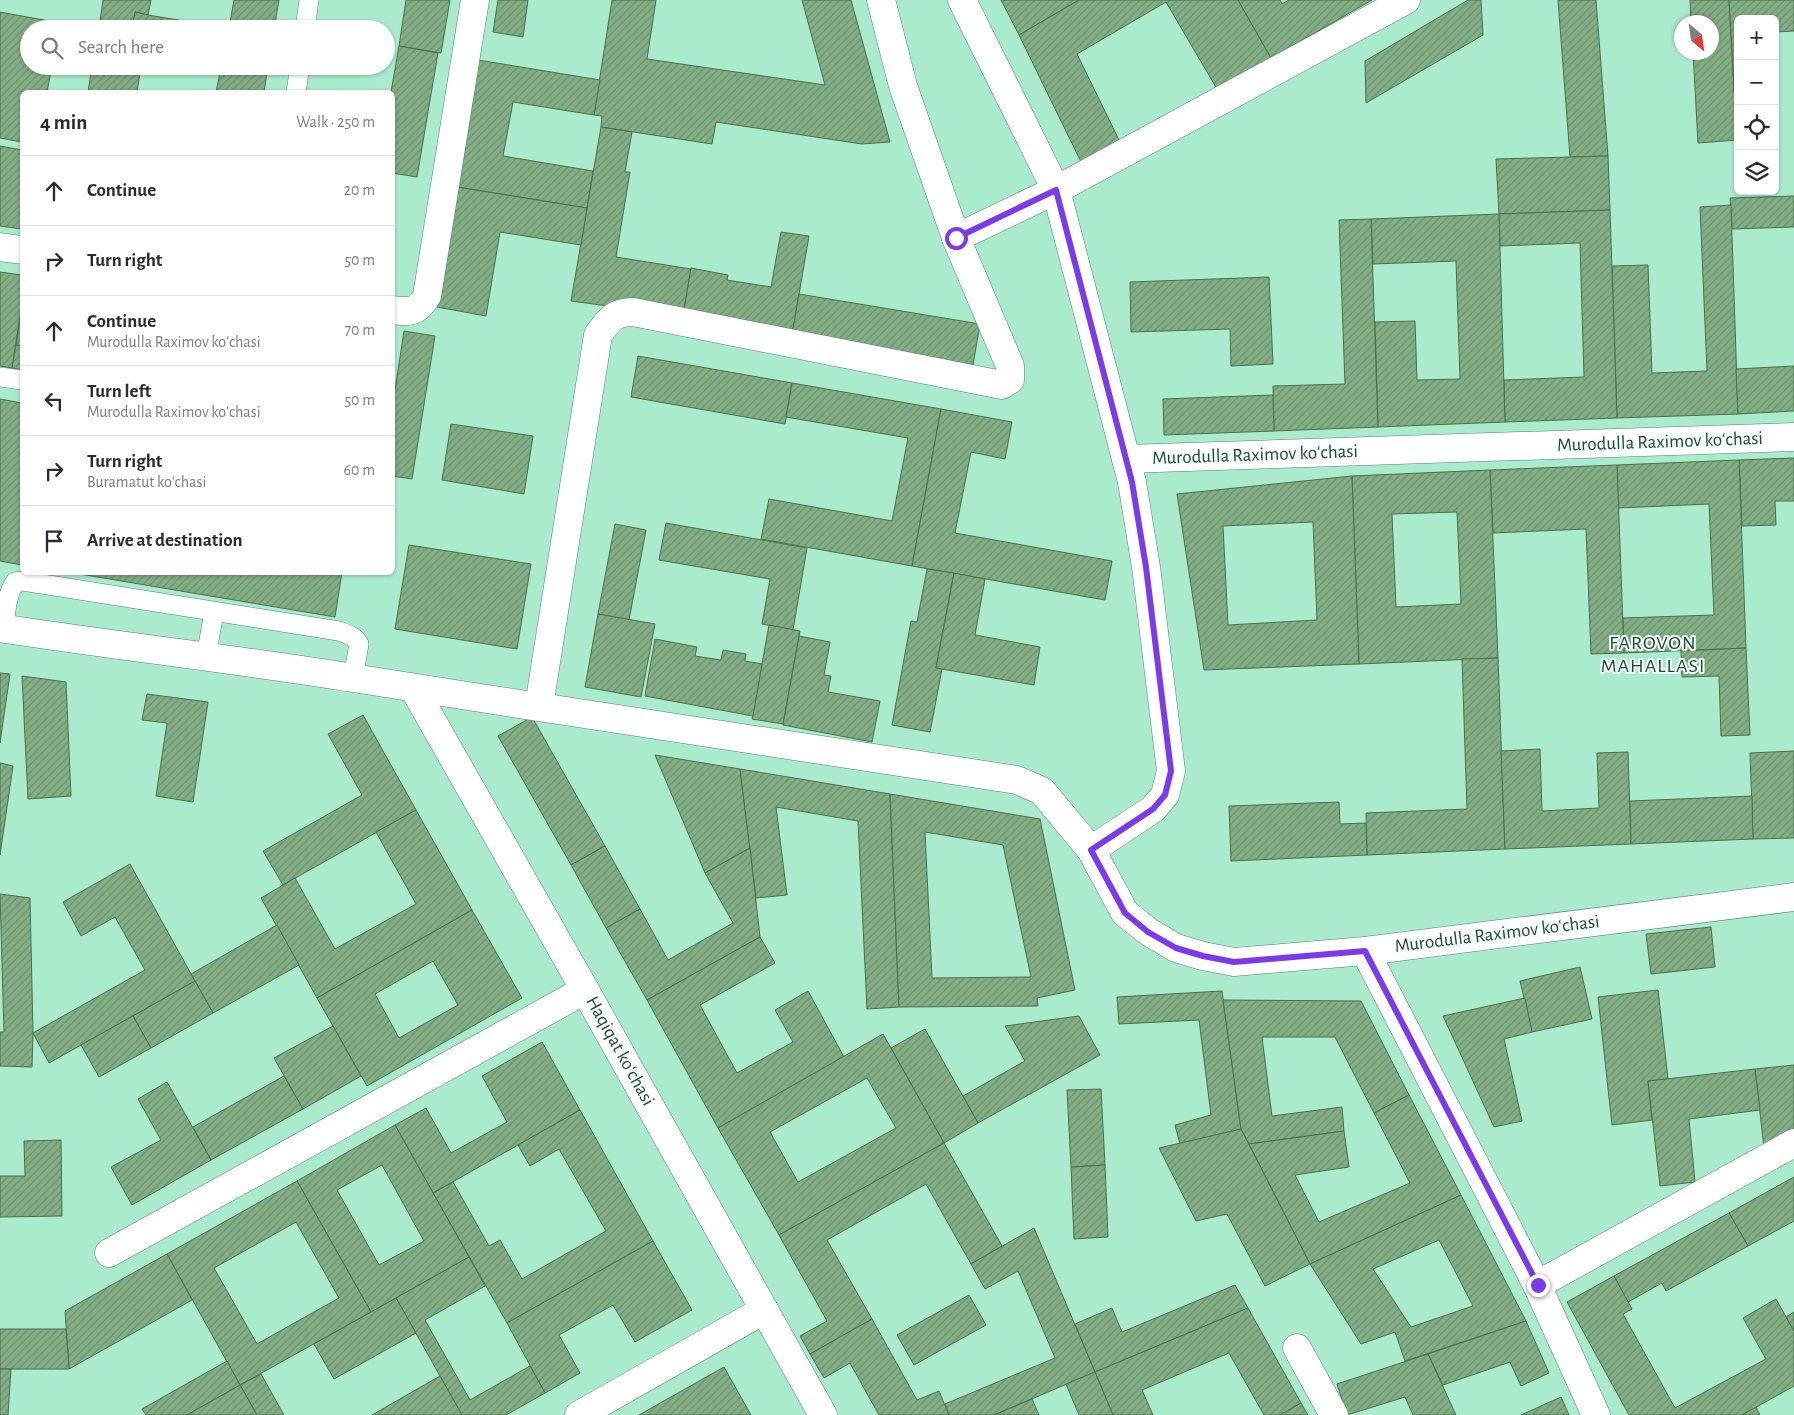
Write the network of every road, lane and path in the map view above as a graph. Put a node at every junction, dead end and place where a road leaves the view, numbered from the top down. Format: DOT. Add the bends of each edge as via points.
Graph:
graph roads {
  1 [pos="309,0"];
  2 [pos="475,0"];
  3 [pos="881,0"];
  4 [pos="962,0"];
  5 [pos="1406,0"];
  6 [pos="306,20"];
  7 [pos="299,75"];
  8 [pos="296,90"];
  9 [pos="1056,190"];
  10 [pos="956,238"];
  11 [pos="0,247"];
  12 [pos="20,250"];
  13 [pos="395,310"];
  14 [pos="0,377"];
  15 [pos="20,380"];
  16 [pos="1794,437"];
  17 [pos="1126,459"];
  18 [pos="214,612"];
  19 [pos="2,628"];
  20 [pos="206,657"];
  21 [pos="353,678"];
  22 [pos="414,689"];
  23 [pos="539,706"];
  24 [pos="1091,850"];
  25 [pos="1794,897"];
  26 [pos="1365,951"];
  27 [pos="585,990"];
  28 [pos="1794,1142"];
  29 [pos="109,1253"];
  30 [pos="1538,1285"];
  31 [pos="764,1310"];
  32 [pos="1297,1348"];
  33 [pos="579,1415"];
  34 [pos="822,1415"];
  35 [pos="1334,1415"];
  36 [pos="1596,1415"];
  1 -- 6 [label="lane"];
  2 -- 13 [label="street" via="427,296 415,310"];
  3 -- 10 [label="street" via="903,86"];
  4 -- 9 [label="street"];
  5 -- 9 [label="street"];
  7 -- 8 [label="lane"];
  9 -- 10 [label="street"];
  9 -- 17 [label="street"];
  10 -- 23 [label="street" via="1010,366 1010,380 1002,385 633,312 612,317 598,335"];
  11 -- 12 [label="street"];
  14 -- 15 [label="lane"];
  16 -- 17 [label="street, Murodulla Raximov koʻchasi"];
  17 -- 24 [label="street, Murodulla Raximov koʻchasi" via="1146,567 1171,771 1165,795 1153,809"];
  18 -- 19 [label="lane" via="23,580 16,582 11,589"];
  18 -- 20 [label="lane"];
  18 -- 21 [label="lane" via="350,635 359,644"];
  19 -- 20 [label="street"];
  20 -- 21 [label="street"];
  21 -- 22 [label="street"];
  22 -- 23 [label="street"];
  22 -- 27 [label="street, Haqiqat koʻchasi"];
  23 -- 24 [label="street" via="1017,780 1042,791"];
  24 -- 26 [label="street, Murodulla Raximov koʻchasi" via="1125,913 1148,932 1176,948 1234,962"];
  25 -- 26 [label="street, Murodulla Raximov koʻchasi"];
  26 -- 30 [label="street"];
  27 -- 29 [label="street"];
  27 -- 31 [label="street, Haqiqat koʻchasi"];
  28 -- 30 [label="street"];
  30 -- 36 [label="street"];
  31 -- 33 [label="street"];
  31 -- 34 [label="street, Haqiqat koʻchasi"];
  32 -- 35 [label="street"];
}
